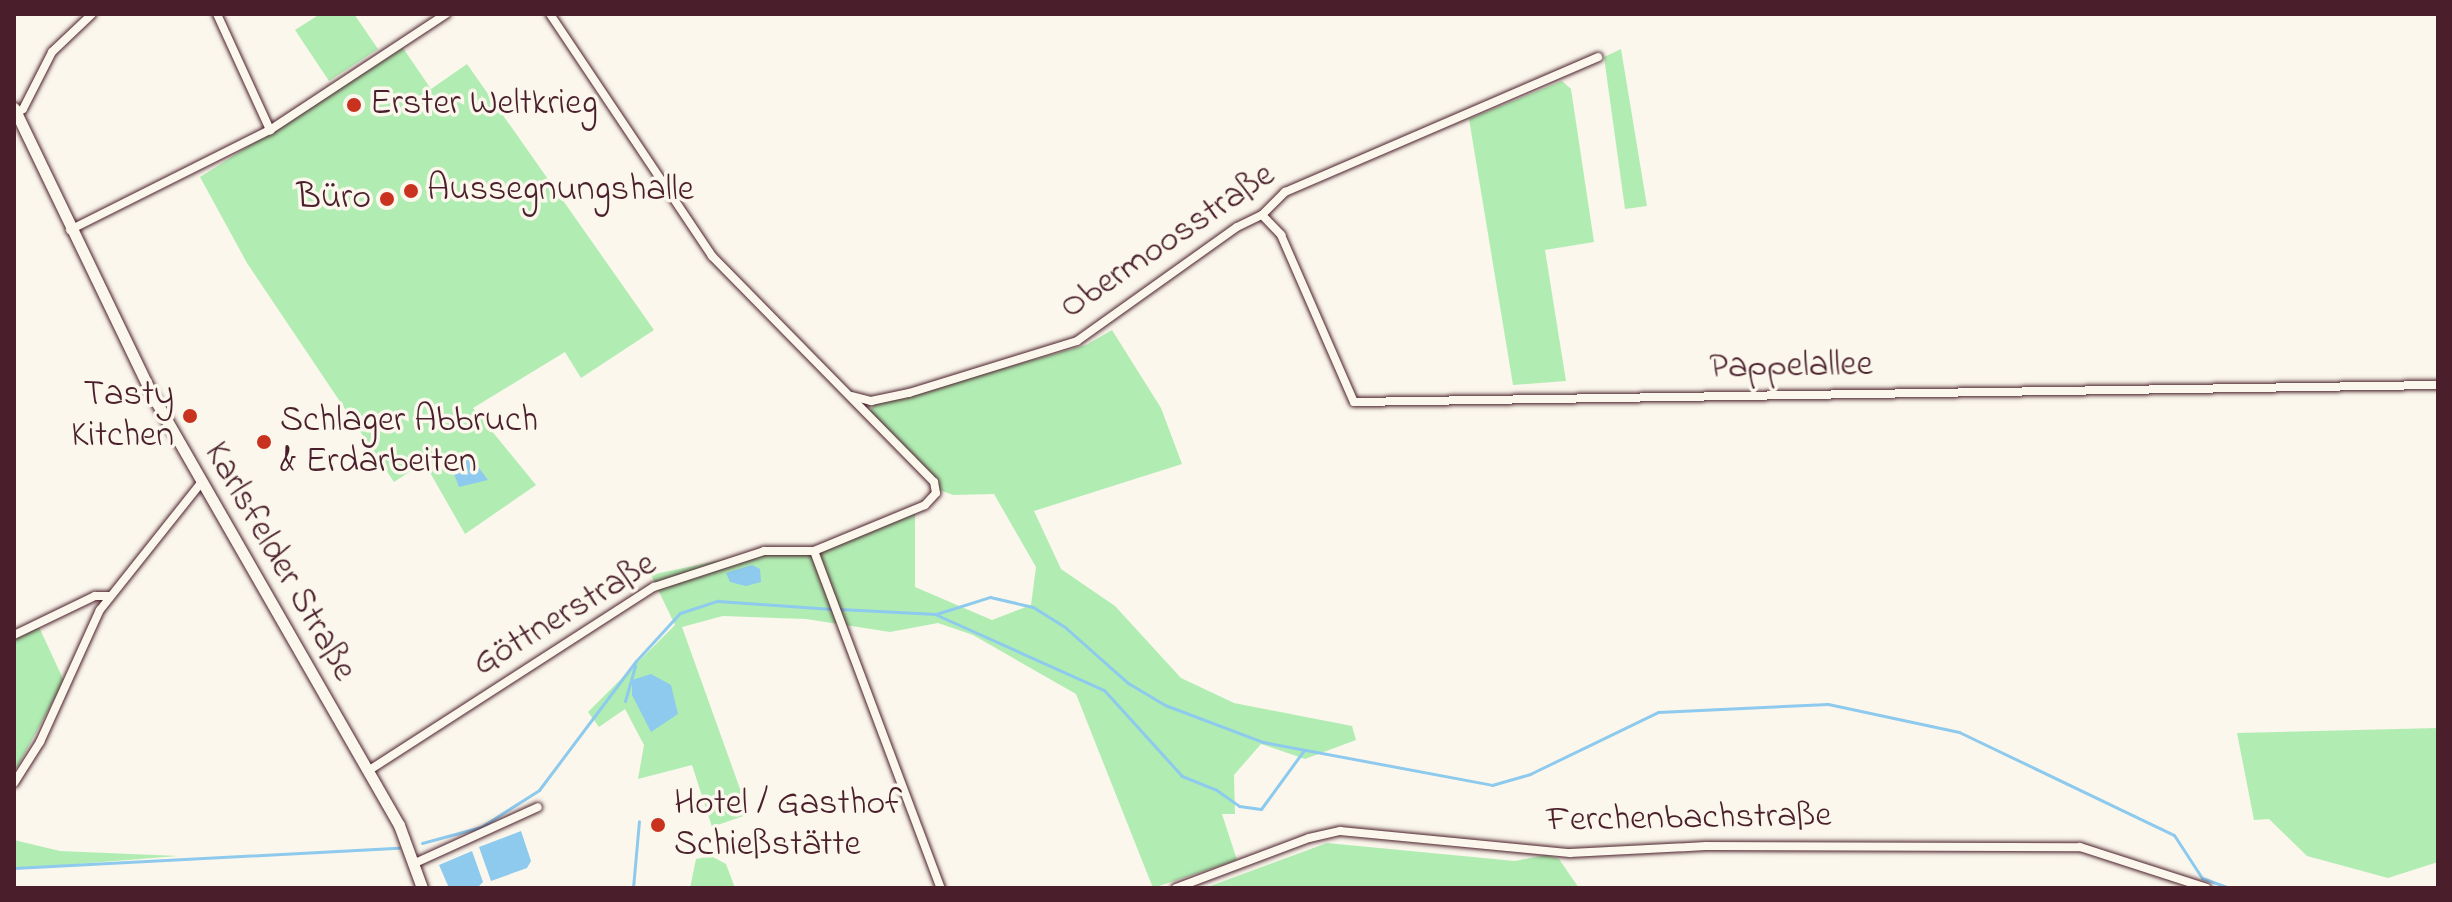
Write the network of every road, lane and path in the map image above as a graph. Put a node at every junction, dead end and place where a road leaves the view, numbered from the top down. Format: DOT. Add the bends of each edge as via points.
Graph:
graph roads {
  1 [pos="92,14"];
  2 [pos="217,14"];
  3 [pos="446,14"];
  4 [pos="550,14"];
  5 [pos="1598,57"];
  6 [pos="15,112"];
  7 [pos="270,130"];
  8 [pos="1262,215"];
  9 [pos="70,230"];
  10 [pos="2438,385"];
  11 [pos="848,394"];
  12 [pos="201,483"];
  13 [pos="814,551"];
  14 [pos="110,596"];
  15 [pos="14,635"];
  16 [pos="368,771"];
  17 [pos="14,783"];
  18 [pos="538,807"];
  19 [pos="413,864"];
  20 [pos="422,888"];
  21 [pos="941,888"];
  22 [pos="1176,888"];
  23 [pos="2207,888"];
  1 -- 6 [label="street" via="52,52 23,109"];
  2 -- 7 [label="street"];
  3 -- 7 [label="street"];
  4 -- 11 [label="street" via="712,256"];
  5 -- 8 [label="street, Obermoosstraße" via="1285,192"];
  6 -- 9 [label="street, Karlsfelder Straße"];
  7 -- 9 [label="street"];
  8 -- 10 [label="street, Pappelallee" via="1281,235 1354,402"];
  8 -- 11 [label="street, Obermoosstraße" via="1237,227 1077,341 909,393 871,401"];
  9 -- 12 [label="street, Karlsfelder Straße"];
  11 -- 13 [label="street, Göttnerstraße" via="934,482 936,493 925,505"];
  12 -- 14 [label="street"];
  12 -- 16 [label="street, Karlsfelder Straße"];
  13 -- 16 [label="street, Göttnerstraße" via="764,551 654,587"];
  13 -- 21 [label="street"];
  14 -- 15 [label="street" via="95,596"];
  14 -- 17 [label="street" via="40,742"];
  16 -- 19 [label="street, Karlsfelder Straße" via="399,825"];
  18 -- 19 [label="street"];
  19 -- 20 [label="street, Karlsfelder Straße"];
  22 -- 23 [label="street, Ferchenbachstraße" via="1340,831 1570,853 1706,846 2080,847"];
}
